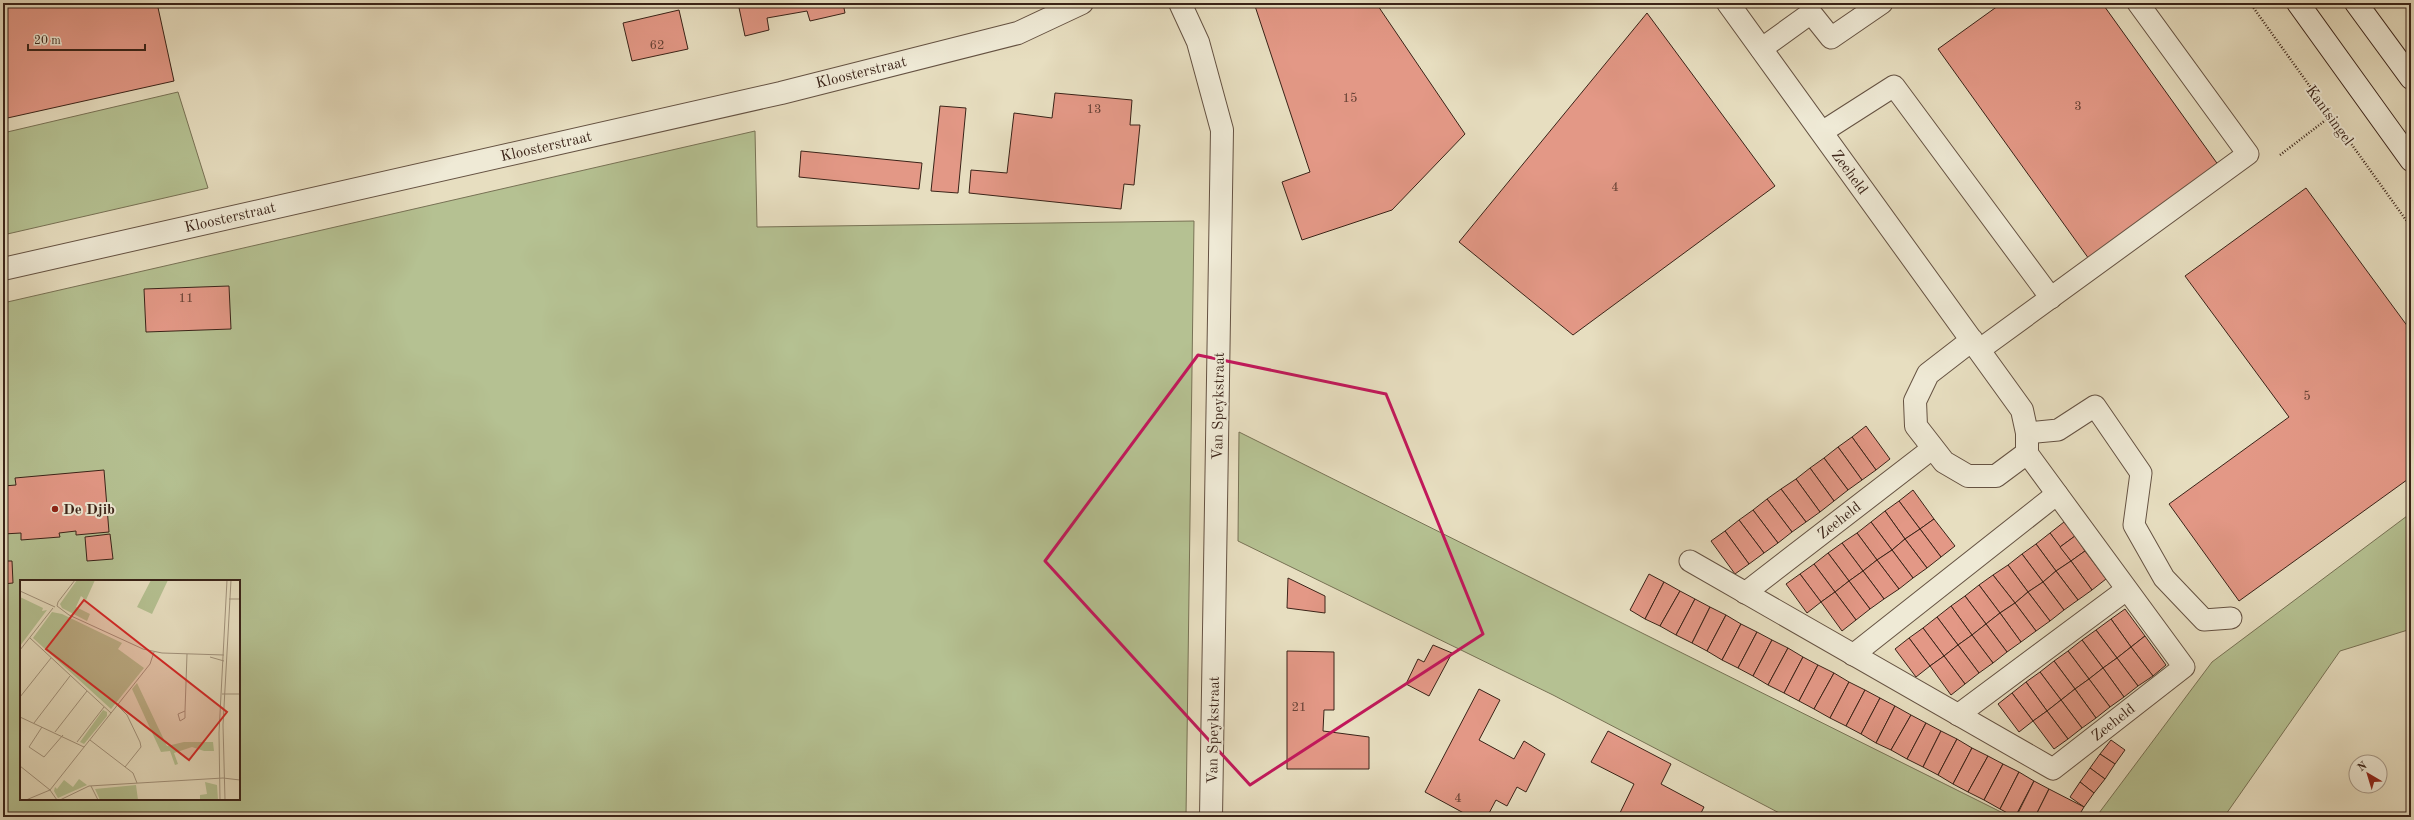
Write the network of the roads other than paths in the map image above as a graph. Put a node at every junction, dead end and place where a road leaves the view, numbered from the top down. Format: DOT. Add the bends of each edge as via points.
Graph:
graph roads {
  1 [pos="1082,3"];
  2 [pos="1180,3"];
  3 [pos="1728,3"];
  4 [pos="1882,3"];
  5 [pos="2138,3"];
  6 [pos="2298,3"];
  7 [pos="2356,3"];
  8 [pos="1761,49"];
  9 [pos="2411,78"];
  10 [pos="1822,132"];
  11 [pos="2411,160"];
  12 [pos="3,269"];
  13 [pos="2051,298"];
  14 [pos="1976,345"];
  15 [pos="2027,443"];
  16 [pos="1932,448"];
  17 [pos="2057,494"];
  18 [pos="1690,561"];
  19 [pos="2126,590"];
  20 [pos="1746,593"];
  21 [pos="2231,618"];
  22 [pos="1853,655"];
  23 [pos="1958,715"];
  24 [pos="1211,817"];
  1 -- 12 [label="street, Kloosterstraat" via="1018,32 781,92"];
  2 -- 24 [label="street, Van Speykstraat" via="1198,42 1222,130"];
  3 -- 8 [label="street, Zeeheld"];
  4 -- 8 [label="lane" via="1831,38 1811,13"];
  5 -- 13 [label="lane" via="2248,154"];
  6 -- 11 [label="street"];
  7 -- 9 [label="street"];
  8 -- 10 [label="street, Zeeheld"];
  10 -- 13 [label="lane" via="1894,86"];
  10 -- 14 [label="street, Zeeheld"];
  13 -- 14 [label="lane"];
  14 -- 15 [label="street, Zeeheld" via="2022,410"];
  14 -- 16 [label="street" via="1928,374 1915,401 1916,426"];
  15 -- 16 [label="street" via="1996,476 1968,476 1944,462"];
  15 -- 17 [label="lane, Zeeheld"];
  15 -- 21 [label="lane" via="2058,430 2095,406 2141,473 2134,525 2164,578 2204,620"];
  16 -- 20 [label="lane, Zeeheld"];
  17 -- 19 [label="lane, Zeeheld"];
  17 -- 22 [label="lane"];
  18 -- 20 [label="lane, Zeeheld"];
  19 -- 23 [label="lane"];
  19 -- 23 [label="lane, Zeeheld" via="2184,667 2053,770"];
  20 -- 22 [label="lane, Zeeheld"];
  22 -- 23 [label="lane, Zeeheld"];
}
